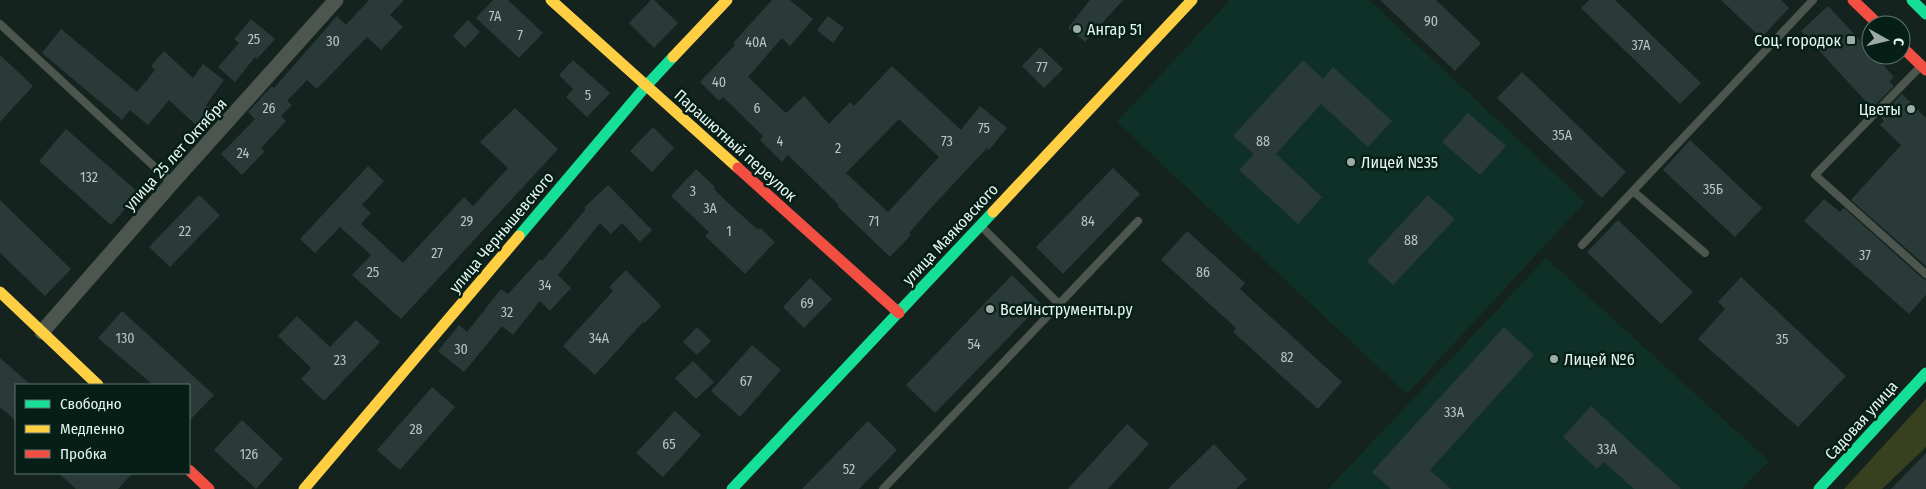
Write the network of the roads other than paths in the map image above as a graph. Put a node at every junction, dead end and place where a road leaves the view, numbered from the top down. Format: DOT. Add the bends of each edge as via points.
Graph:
graph roads {
  1 [pos="336,0"];
  2 [pos="551,0"];
  3 [pos="727,0"];
  4 [pos="1192,0"];
  5 [pos="1813,0"];
  6 [pos="1853,0"];
  7 [pos="1912,0"];
  8 [pos="1926,14"];
  9 [pos="1869,15"];
  10 [pos="0,24"];
  11 [pos="1911,56"];
  12 [pos="1924,68"];
  13 [pos="646,86"];
  14 [pos="172,183"];
  15 [pos="1633,191"];
  16 [pos="1138,221"];
  17 [pos="980,226"];
  18 [pos="1582,245"];
  19 [pos="1705,253"];
  20 [pos="1926,274"];
  21 [pos="0,292"];
  22 [pos="1059,304"];
  23 [pos="899,313"];
  24 [pos="42,332"];
  25 [pos="1926,373"];
  26 [pos="97,384"];
  27 [pos="190,471"];
  28 [pos="208,489"];
  29 [pos="304,489"];
  30 [pos="732,489"];
  31 [pos="883,489"];
  32 [pos="1820,489"];
  1 -- 14 [label="street, улица 25 лет Октября"];
  2 -- 13 [label="street, Парашютный переулок"];
  3 -- 13 [label="street, улица Чернышевского"];
  4 -- 17 [label="street, улица Маяковского"];
  5 -- 15 [label="lane"];
  6 -- 9 [label="street"];
  7 -- 8 [label="street"];
  10 -- 14 [label="lane"];
  11 -- 12 [label="street"];
  12 -- 20 [label="lane" via="1815,175"];
  13 -- 23 [label="street, Парашютный переулок"];
  13 -- 29 [label="street, улица Чернышевского"];
  14 -- 24 [label="street, улица 25 лет Октября"];
  15 -- 18 [label="lane"];
  15 -- 19 [label="lane"];
  16 -- 22 [label="lane"];
  17 -- 22 [label="lane"];
  17 -- 23 [label="street, улица Маяковского"];
  21 -- 24 [label="street"];
  22 -- 31 [label="lane"];
  23 -- 30 [label="street, улица Маяковского"];
  24 -- 26 [label="street"];
  25 -- 32 [label="street, Садовая улица"];
  27 -- 28 [label="street"];
}
